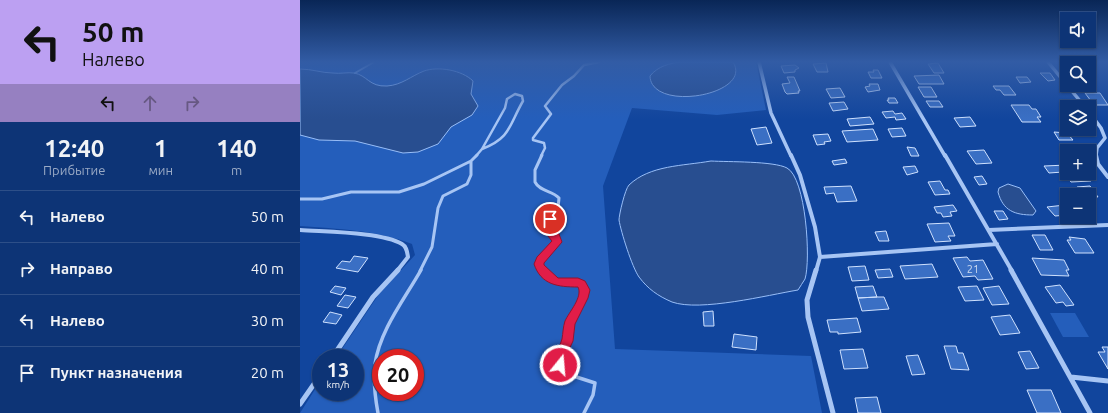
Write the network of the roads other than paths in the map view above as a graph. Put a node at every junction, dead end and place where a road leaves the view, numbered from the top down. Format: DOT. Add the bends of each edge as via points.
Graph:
graph roads {
  1 [pos="567,81"];
  2 [pos="764,81"];
  3 [pos="901,81"];
  4 [pos="1064,81"];
  5 [pos="1079,100"];
  6 [pos="1096,122"];
  7 [pos="482,149"];
  8 [pos="471,161"];
  9 [pos="1108,177"];
  10 [pos="300,199"];
  11 [pos="1108,225"];
  12 [pos="300,230"];
  13 [pos="990,230"];
  14 [pos="997,244"];
  15 [pos="820,257"];
  16 [pos="338,349"];
  17 [pos="1071,377"];
  18 [pos="1108,381"];
  19 [pos="312,387"];
  20 [pos="300,404"];
  21 [pos="378,413"];
  22 [pos="584,413"];
  23 [pos="833,413"];
  24 [pos="1090,413"];
  1 -- 22 [label="lane" via="545,106 551,114 533,138 544,143 545,148 538,162 534,184 559,198 558,208 548,228 557,242 539,264 540,268 552,280 578,282 584,290 583,298 570,324 560,360 562,370 566,374 595,383 594,395"];
  2 -- 15 [label="street" via="771,113 800,175 808,199"];
  3 -- 13 [label="street"];
  4 -- 5 [label="street"];
  6 -- 9 [label="street" via="1105,138 1097,149 1096,158 1098,165"];
  7 -- 7 [label="lane" via="505,108 507,99 515,94 522,96 523,101 506,137"];
  7 -- 8 [label="lane"];
  8 -- 10 [label="lane" via="424,184 399,192 351,192 322,199"];
  8 -- 21 [label="lane" via="471,175 467,184 447,192 441,200 431,248 384,332 376,353 373,383"];
  11 -- 13 [label="street"];
  12 -- 16 [label="street" via="384,237 403,244 406,250 408,257 404,264 374,297"];
  13 -- 14 [label="street"];
  14 -- 15 [label="street"];
  14 -- 17 [label="street"];
  15 -- 23 [label="street" via="807,300 808,317"];
  17 -- 18 [label="street"];
  17 -- 24 [label="street"];
  19 -- 20 [label="street"];
}
